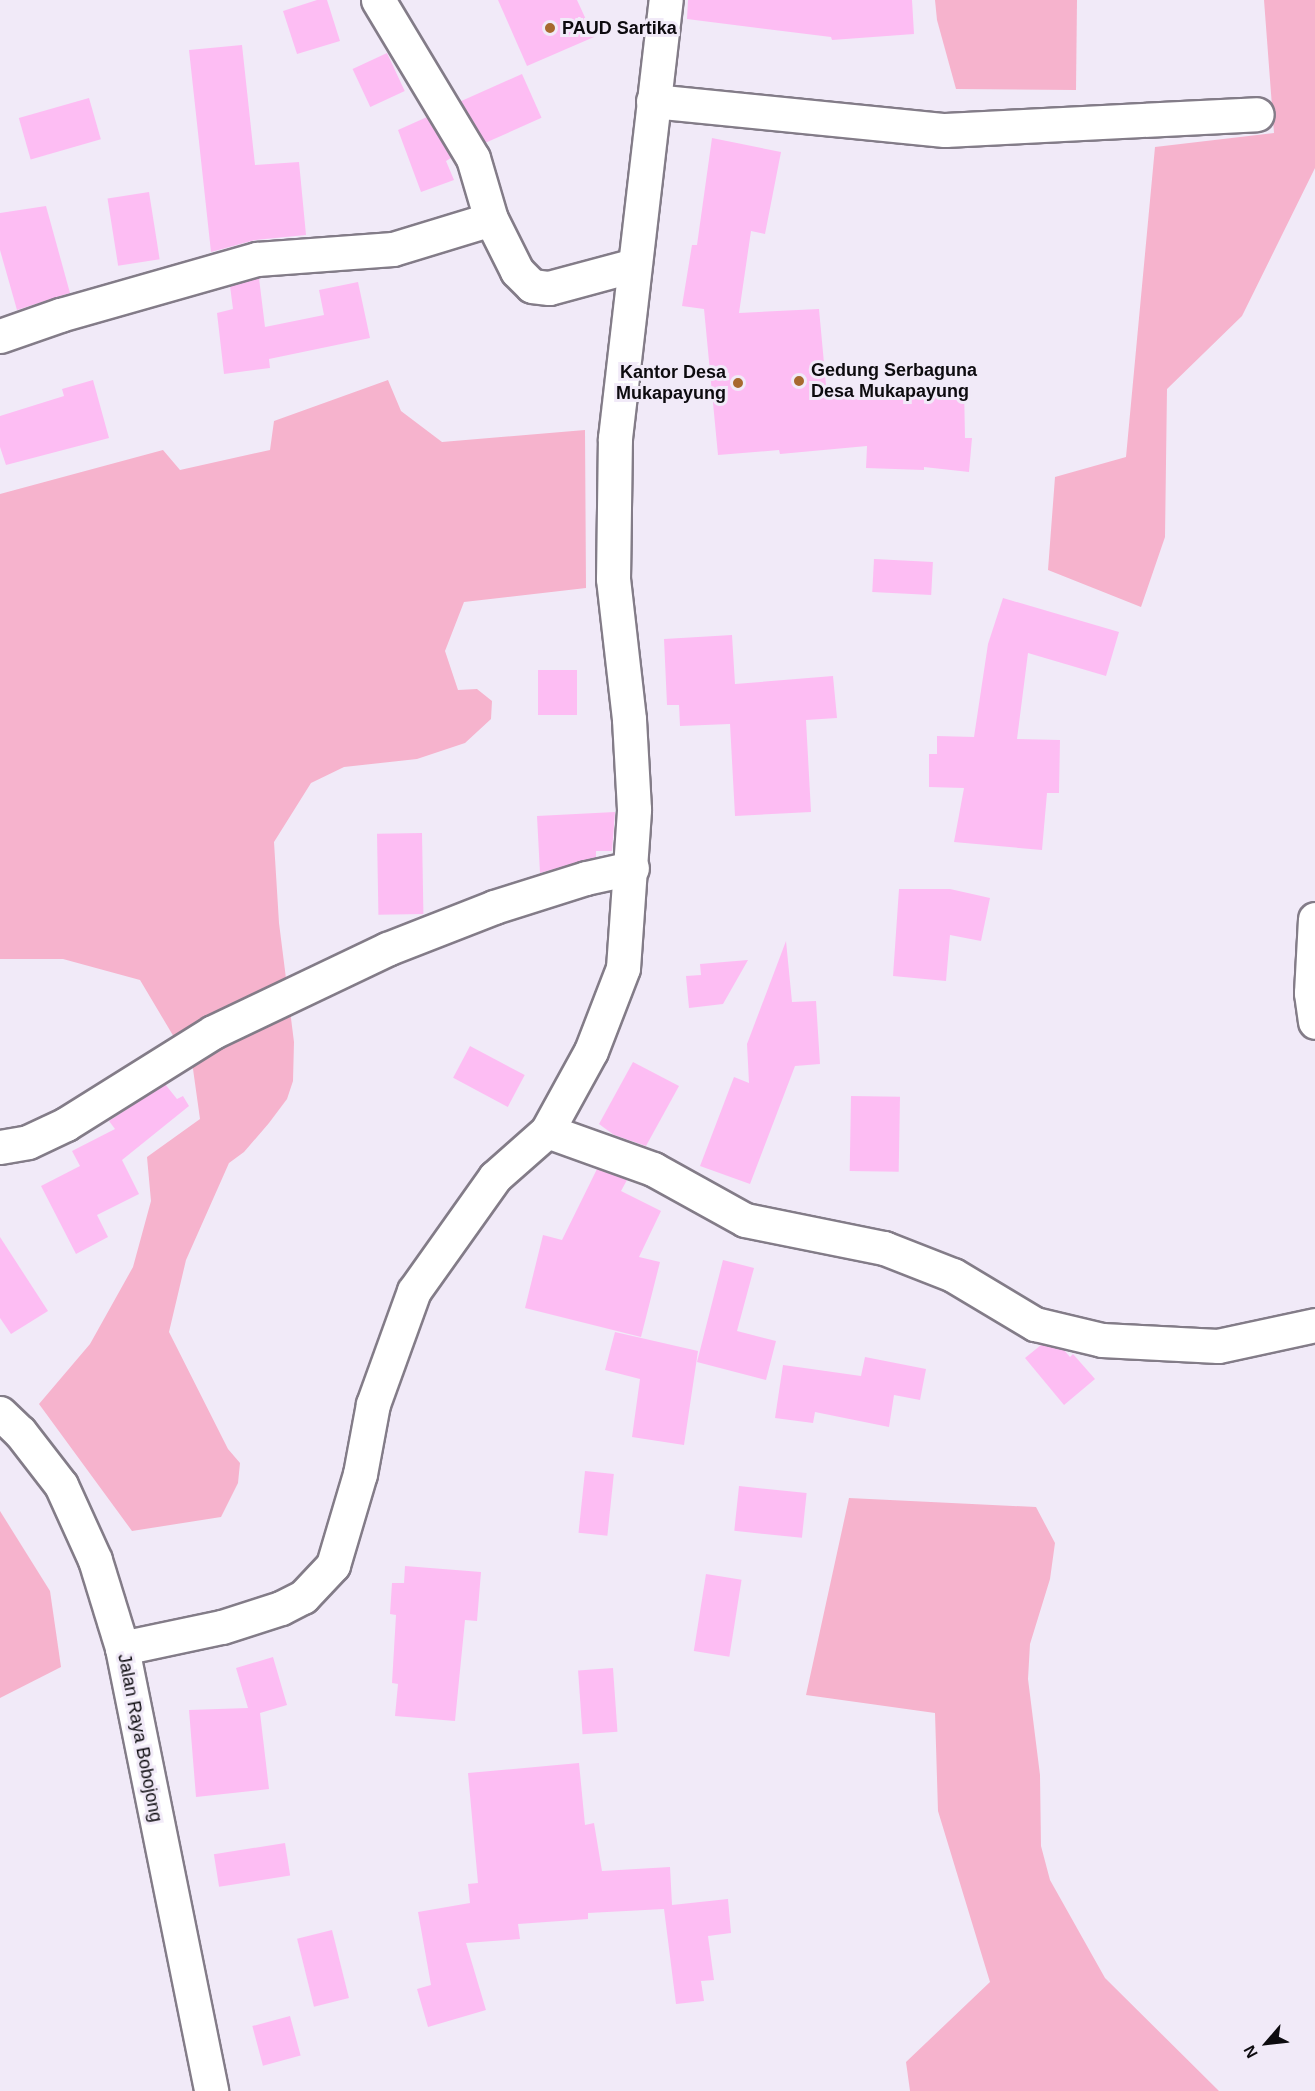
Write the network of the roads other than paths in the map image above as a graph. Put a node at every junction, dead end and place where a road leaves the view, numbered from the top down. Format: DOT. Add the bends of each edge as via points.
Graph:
graph roads {
  1 [pos="378,0"];
  2 [pos="666,0"];
  3 [pos="653,101"];
  4 [pos="1257,114"];
  5 [pos="491,219"];
  6 [pos="634,265"];
  7 [pos="0,336"];
  8 [pos="632,868"];
  9 [pos="1315,919"];
  10 [pos="1315,1022"];
  11 [pos="547,1131"];
  12 [pos="0,1147"];
  13 [pos="1315,1325"];
  14 [pos="0,1413"];
  15 [pos="122,1648"];
  16 [pos="211,2091"];
  1 -- 5 [label="street" via="473,158"];
  2 -- 3 [label="street"];
  3 -- 4 [label="street" via="945,130"];
  3 -- 6 [label="street"];
  5 -- 6 [label="street" via="517,271 532,286 549,288"];
  5 -- 7 [label="street" via="393,249 257,259 92,305"];
  6 -- 8 [label="street" via="615,438 613,579 629,719 634,809"];
  8 -- 11 [label="street" via="622,968 591,1051"];
  8 -- 12 [label="street" via="586,878 494,908 387,949 213,1032 66,1124 28,1142"];
  9 -- 10 [label="street" via="1311,993"];
  11 -- 13 [label="street" via="653,1169 745,1220 884,1248 933,1267 1035,1324 1102,1340 1218,1346"];
  11 -- 15 [label="street" via="495,1178 414,1291 373,1404 345,1529 333,1565 318,1584 281,1608 222,1628"];
  14 -- 15 [label="street, Jalan Raya Bobojong" via="61,1485 95,1560"];
  15 -- 16 [label="street, Jalan Raya Bobojong"];
}
